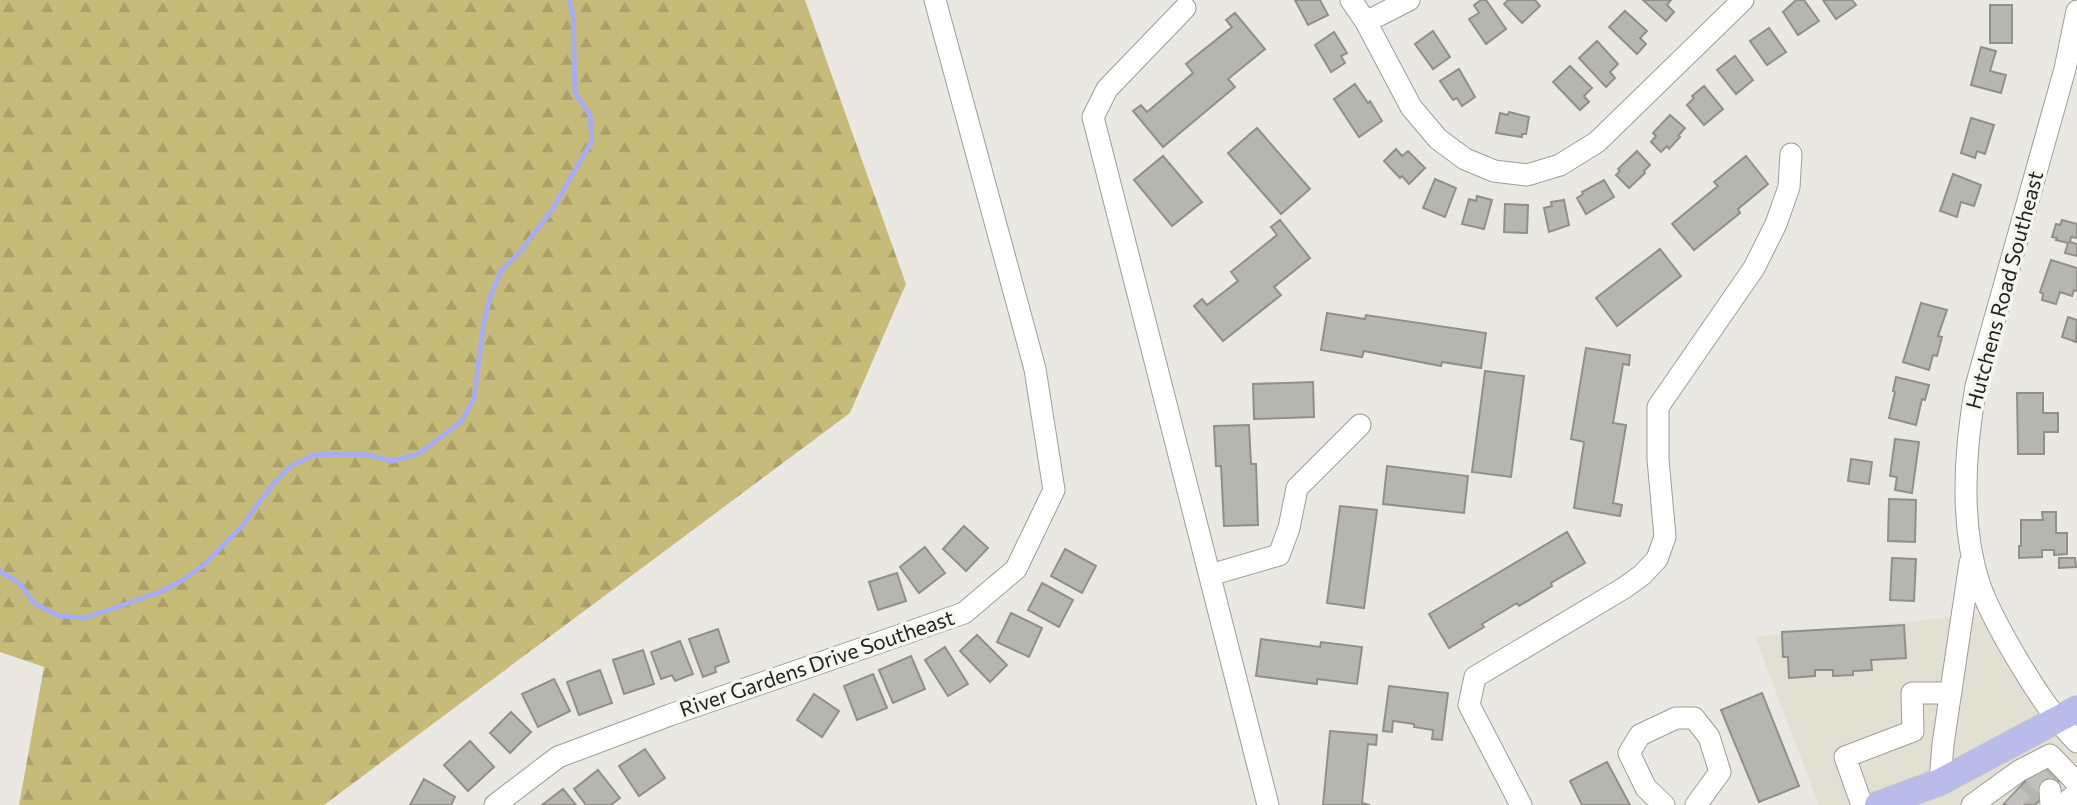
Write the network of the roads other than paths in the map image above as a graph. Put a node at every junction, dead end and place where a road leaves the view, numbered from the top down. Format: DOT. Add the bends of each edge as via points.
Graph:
graph roads {
  1 [pos="935,0"];
  2 [pos="1351,0"];
  3 [pos="1409,0"];
  4 [pos="1743,0"];
  5 [pos="1185,8"];
  6 [pos="2077,11"];
  7 [pos="1366,22"];
  8 [pos="1791,153"];
  9 [pos="1360,425"];
  10 [pos="1971,550"];
  11 [pos="1210,575"];
  12 [pos="1951,693"];
  13 [pos="2067,714"];
  14 [pos="2077,742"];
  15 [pos="2004,747"];
  16 [pos="2026,772"];
  17 [pos="1940,782"];
  18 [pos="2077,783"];
  19 [pos="2077,793"];
  20 [pos="2013,795"];
  21 [pos="2055,800"];
  22 [pos="1886,803"];
  23 [pos="495,805"];
  24 [pos="1268,805"];
  25 [pos="1521,805"];
  26 [pos="1664,805"];
  27 [pos="1696,805"];
  28 [pos="1862,805"];
  29 [pos="1972,805"];
  1 -- 23 [label="street, River Gardens Drive Southeast" via="1035,369 1054,489 1016,569 964,613 558,757"];
  2 -- 7 [label="street"];
  3 -- 7 [label="street"];
  4 -- 7 [label="street" via="1597,142 1560,165 1527,175 1494,172 1465,159 1438,139 1411,107"];
  5 -- 11 [label="street" via="1107,89 1093,117"];
  6 -- 10 [label="street, Hutchens Road Southeast" via="1976,386 1965,489"];
  8 -- 25 [label="street" via="1789,187 1754,268 1658,407 1665,537 1657,559 1624,588 1475,677 1469,705"];
  9 -- 11 [label="street" via="1297,488 1279,555"];
  10 -- 12 [label="street"];
  10 -- 13 [label="street, Hutchens Road Southeast" via="1979,584 2007,643"];
  11 -- 24 [label="street"];
  12 -- 17 [label="street"];
  12 -- 28 [label="street" via="1912,693 1913,731 1845,757"];
  13 -- 14 [label="street, Hutchens Road Southeast"];
  13 -- 15 [label="main road"];
  15 -- 16 [label="street"];
  15 -- 17 [label="main road"];
  16 -- 18 [label="street" via="2050,755"];
  16 -- 20 [label="street"];
  16 -- 29 [label="street"];
  17 -- 22 [label="main road"];
  19 -- 21 [label="street"];
  26 -- 27 [label="street" via="1646,788 1629,753 1640,735 1676,718 1694,718 1709,737 1720,772"];
}
